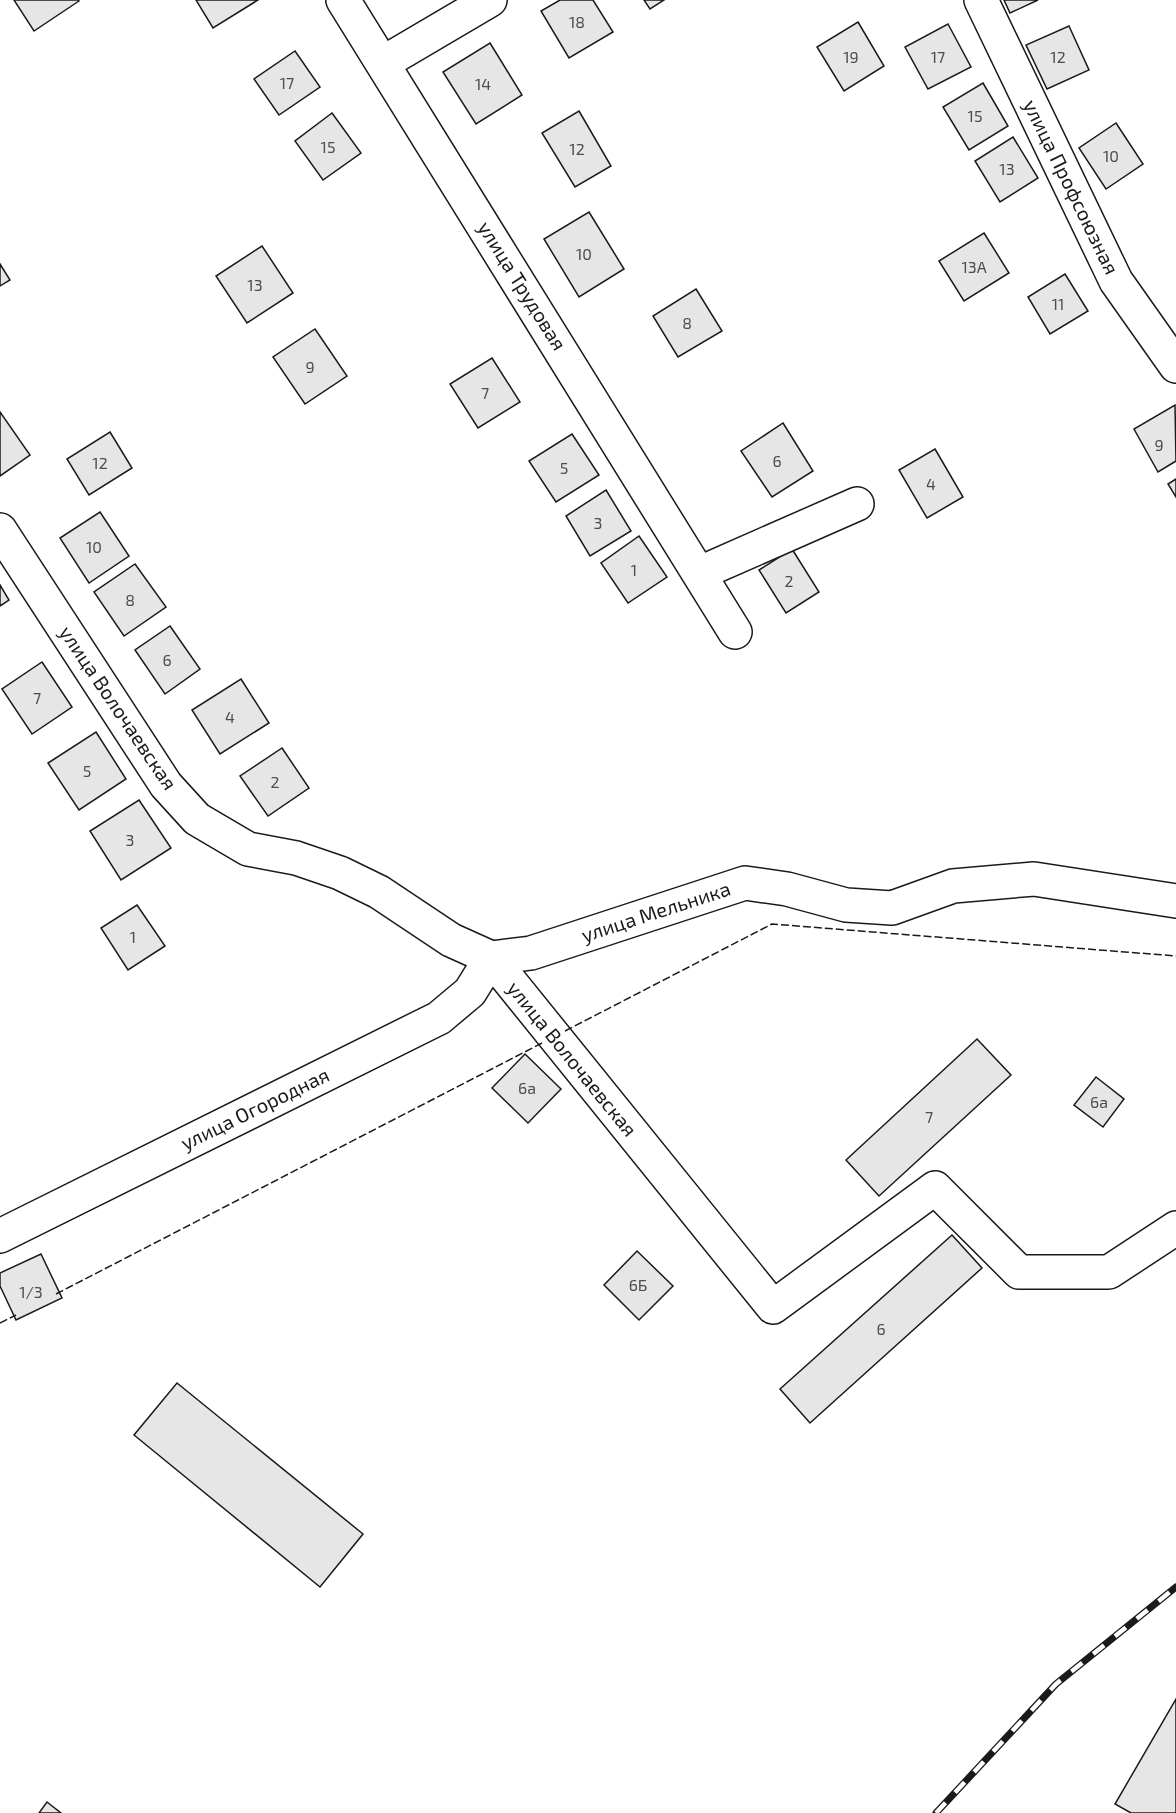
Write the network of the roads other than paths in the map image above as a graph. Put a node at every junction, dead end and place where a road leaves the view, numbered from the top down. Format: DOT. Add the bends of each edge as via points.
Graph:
graph roads {
  1 [pos="343,0"];
  2 [pos="490,0"];
  3 [pos="981,0"];
  4 [pos="383,63"];
  5 [pos="1176,366"];
  6 [pos="857,504"];
  7 [pos="0,530"];
  8 [pos="700,573"];
  9 [pos="735,632"];
  10 [pos="1176,901"];
  11 [pos="490,958"];
  12 [pos="1176,1228"];
  13 [pos="0,1236"];
  1 -- 4 [label="street, улица Трудовая"];
  2 -- 4 [label="street"];
  3 -- 5 [label="street, улица Профсоюзная" via="1116,281"];
  4 -- 8 [label="street, улица Трудовая"];
  6 -- 8 [label="street"];
  7 -- 11 [label="street, улица Волочаевская" via="166,785 197,819 248,849 296,858 379,891 452,940"];
  8 -- 9 [label="street, улица Трудовая"];
  10 -- 11 [label="street, улица Мельника" via="1034,879 953,886 892,908 846,905 787,889 745,883 531,953"];
  11 -- 12 [label="street, улица Волочаевская" via="773,1306 935,1188 1019,1272 1109,1272"];
  11 -- 13 [label="street, улица Огородная" via="470,992 439,1018"];
}
